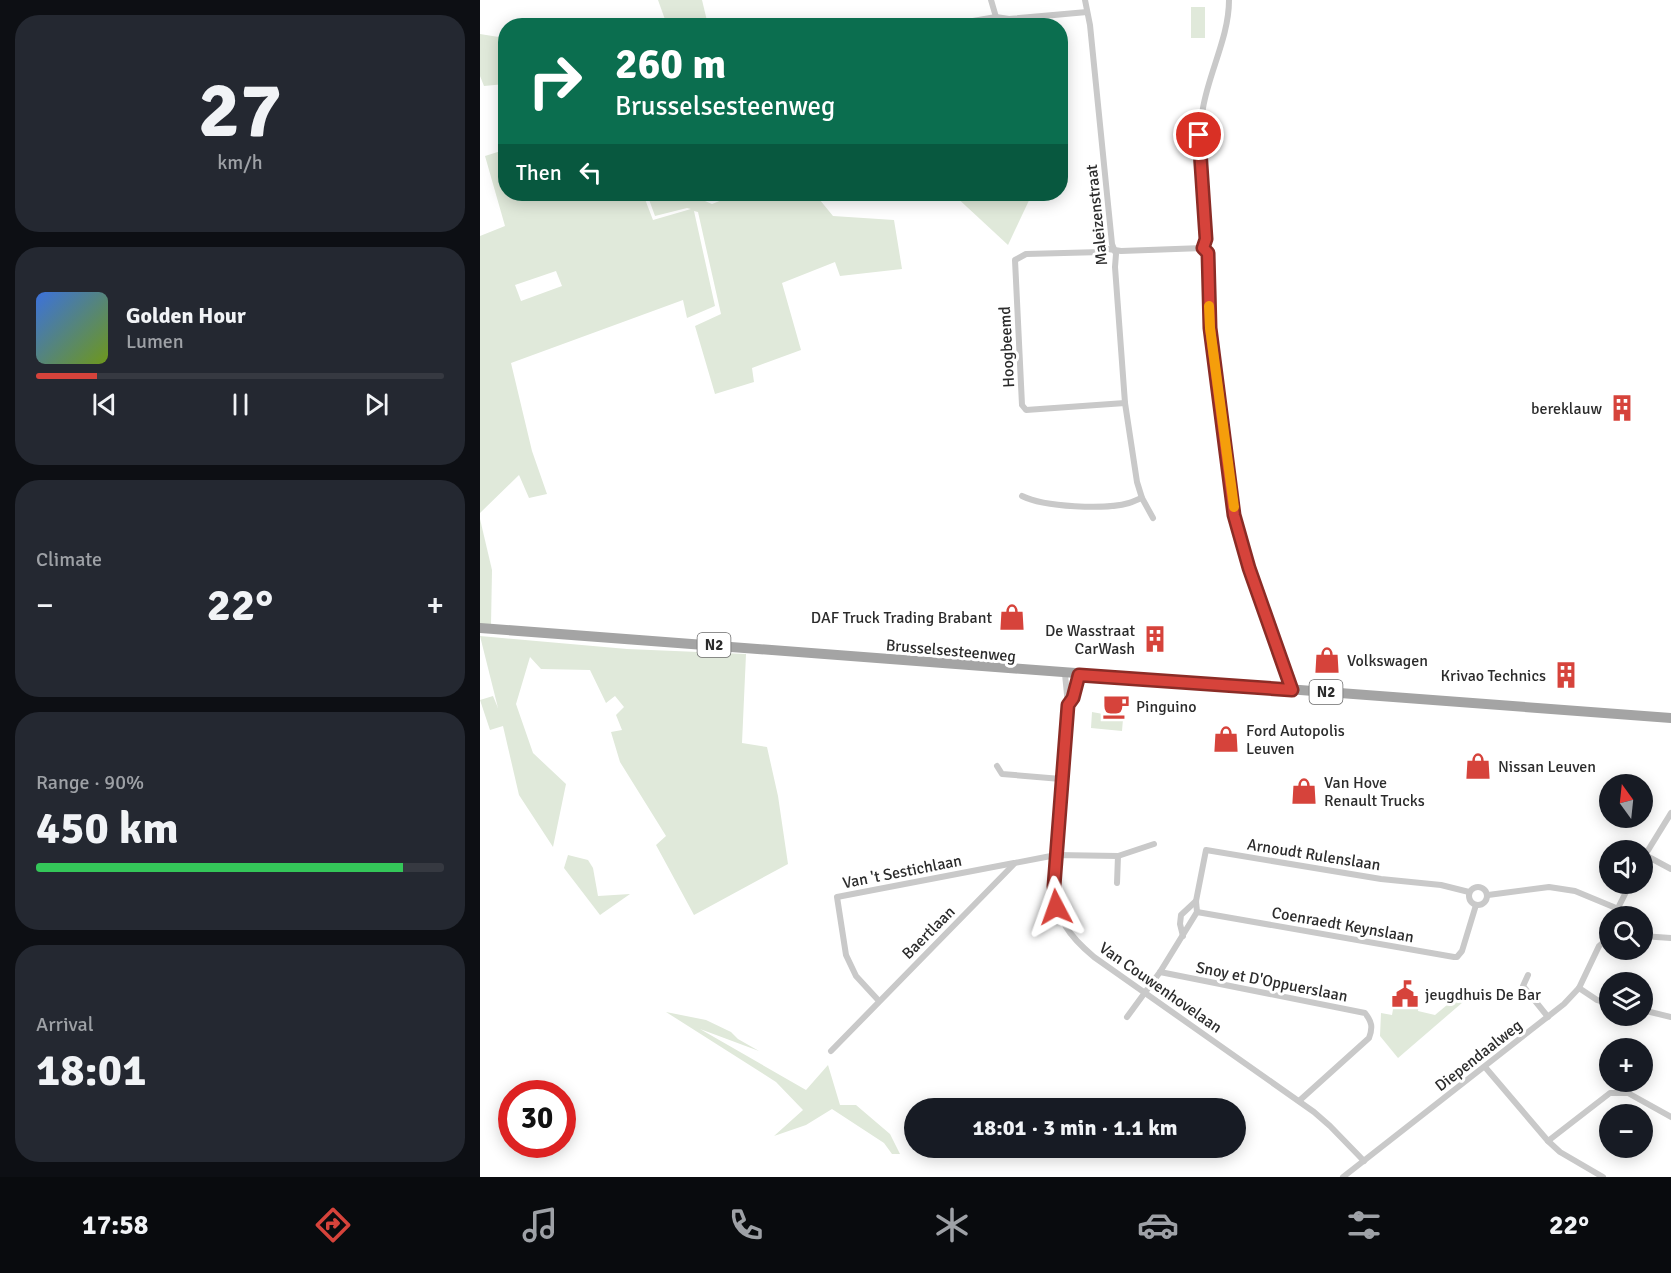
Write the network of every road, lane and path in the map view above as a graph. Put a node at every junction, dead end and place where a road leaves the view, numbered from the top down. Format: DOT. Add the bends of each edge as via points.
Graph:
graph roads {
  1 [pos="991,0"];
  2 [pos="1084,0"];
  3 [pos="1228,0"];
  4 [pos="1087,12"];
  5 [pos="996,17"];
  6 [pos="990,18"];
  7 [pos="1002,18"];
  8 [pos="1020,18"];
  9 [pos="1203,248"];
  10 [pos="1116,251"];
  11 [pos="1125,403"];
  12 [pos="1022,496"];
  13 [pos="1142,498"];
  14 [pos="1153,518"];
  15 [pos="480,628"];
  16 [pos="1065,674"];
  17 [pos="1079,675"];
  18 [pos="1292,690"];
  19 [pos="1068,705"];
  20 [pos="1671,718"];
  21 [pos="997,766"];
  22 [pos="1061,779"];
  23 [pos="1671,813"];
  24 [pos="1653,842"];
  25 [pos="1154,844"];
  26 [pos="1056,855"];
  27 [pos="1118,856"];
  28 [pos="1653,861"];
  29 [pos="1014,863"];
  30 [pos="1671,869"];
  31 [pos="1117,883"];
  32 [pos="1469,892"];
  33 [pos="1488,895"];
  34 [pos="1196,901"];
  35 [pos="1476,905"];
  36 [pos="1611,906"];
  37 [pos="1197,912"];
  38 [pos="1183,936"];
  39 [pos="1653,937"];
  40 [pos="1671,938"];
  41 [pos="1599,946"];
  42 [pos="1160,972"];
  43 [pos="1528,975"];
  44 [pos="1579,988"];
  45 [pos="1144,993"];
  46 [pos="1599,1000"];
  47 [pos="879,1001"];
  48 [pos="1653,1013"];
  49 [pos="1128,1017"];
  50 [pos="1548,1017"];
  51 [pos="1671,1017"];
  52 [pos="831,1051"];
  53 [pos="1485,1067"];
  54 [pos="1299,1101"];
  55 [pos="1671,1117"];
  56 [pos="1548,1141"];
  57 [pos="1364,1161"];
  58 [pos="1343,1177"];
  59 [pos="1603,1177"];
  1 -- 5 [label="street"];
  2 -- 4 [label="street, Maleizenstraat"];
  3 -- 9 [label="street" via="1229,16 1203,106 1199,135 1206,239"];
  4 -- 8 [label="street"];
  4 -- 10 [label="street, Maleizenstraat" via="1112,244"];
  5 -- 6 [label="street"];
  5 -- 7 [label="street"];
  9 -- 10 [label="street"];
  9 -- 18 [label="street" via="1208,253 1210,328 1234,515"];
  10 -- 11 [label="street, Maleizenstraat"];
  10 -- 11 [label="street, Hoogbeemd" via="1020,256 1016,260 1022,405 1026,410"];
  11 -- 13 [label="street, Maleizenstraat"];
  12 -- 13 [label="street" via="1031,501 1084,507 1129,504"];
  13 -- 14 [label="street, Maleizenstraat"];
  15 -- 16 [label="main road, Brusselsesteenweg / N2"];
  16 -- 17 [label="main road, Brusselsesteenweg / N2"];
  16 -- 19 [label="street, Van Couwenhovelaan"];
  17 -- 18 [label="main road, Brusselsesteenweg / N2"];
  17 -- 19 [label="street, Van Couwenhovelaan"];
  18 -- 20 [label="main road, Brusselsesteenweg / N2"];
  19 -- 22 [label="street, Van Couwenhovelaan"];
  21 -- 22 [label="street" via="1002,774"];
  22 -- 26 [label="street, Van Couwenhovelaan"];
  23 -- 24 [label="street"];
  25 -- 27 [label="street"];
  26 -- 27 [label="street"];
  26 -- 29 [label="street"];
  26 -- 45 [label="street, Van Couwenhovelaan" via="1056,907 1063,924 1074,940"];
  27 -- 31 [label="street"];
  28 -- 30 [label="street"];
  29 -- 47 [label="street, Baertlaan"];
  29 -- 47 [label="street, Van 't Sestichlaan" via="837,897 846,955 856,976"];
  32 -- 33 [label="street, Arnoudt Rulenslaan" via="1480,886"];
  32 -- 34 [label="street, Arnoudt Rulenslaan" via="1206,850"];
  32 -- 35 [label="street"];
  33 -- 35 [label="street" via="1484,903"];
  33 -- 36 [label="street, Arnoudt Rulenslaan" via="1549,887 1575,891"];
  34 -- 37 [label="street, Arnoudt Rulenslaan"];
  34 -- 38 [label="street, Arnoudt Rulenslaan" via="1181,915"];
  35 -- 37 [label="street, Coenraedt Keynslaan" via="1457,957"];
  37 -- 38 [label="street"];
  38 -- 42 [label="street, Snoy et D'Oppuerslaan"];
  39 -- 40 [label="street"];
  41 -- 44 [label="street, Diependaalweg"];
  42 -- 45 [label="street, Snoy et D'Oppuerslaan"];
  42 -- 54 [label="street, Snoy et D'Oppuerslaan" via="1365,1013 1372,1028 1369,1038"];
  43 -- 50 [label="street" via="1523,987"];
  44 -- 46 [label="street"];
  44 -- 50 [label="street, Diependaalweg"];
  45 -- 49 [label="street, Snoy et D'Oppuerslaan"];
  45 -- 54 [label="street, Van Couwenhovelaan"];
  47 -- 52 [label="street, Baertlaan"];
  48 -- 51 [label="street"];
  50 -- 53 [label="street, Diependaalweg"];
  53 -- 56 [label="street"];
  53 -- 57 [label="street, Diependaalweg"];
  54 -- 57 [label="street, Van Couwenhovelaan"];
  55 -- 56 [label="street" via="1628,1093 1610,1093"];
  56 -- 59 [label="street"];
  57 -- 58 [label="street, Diependaalweg"];
}
